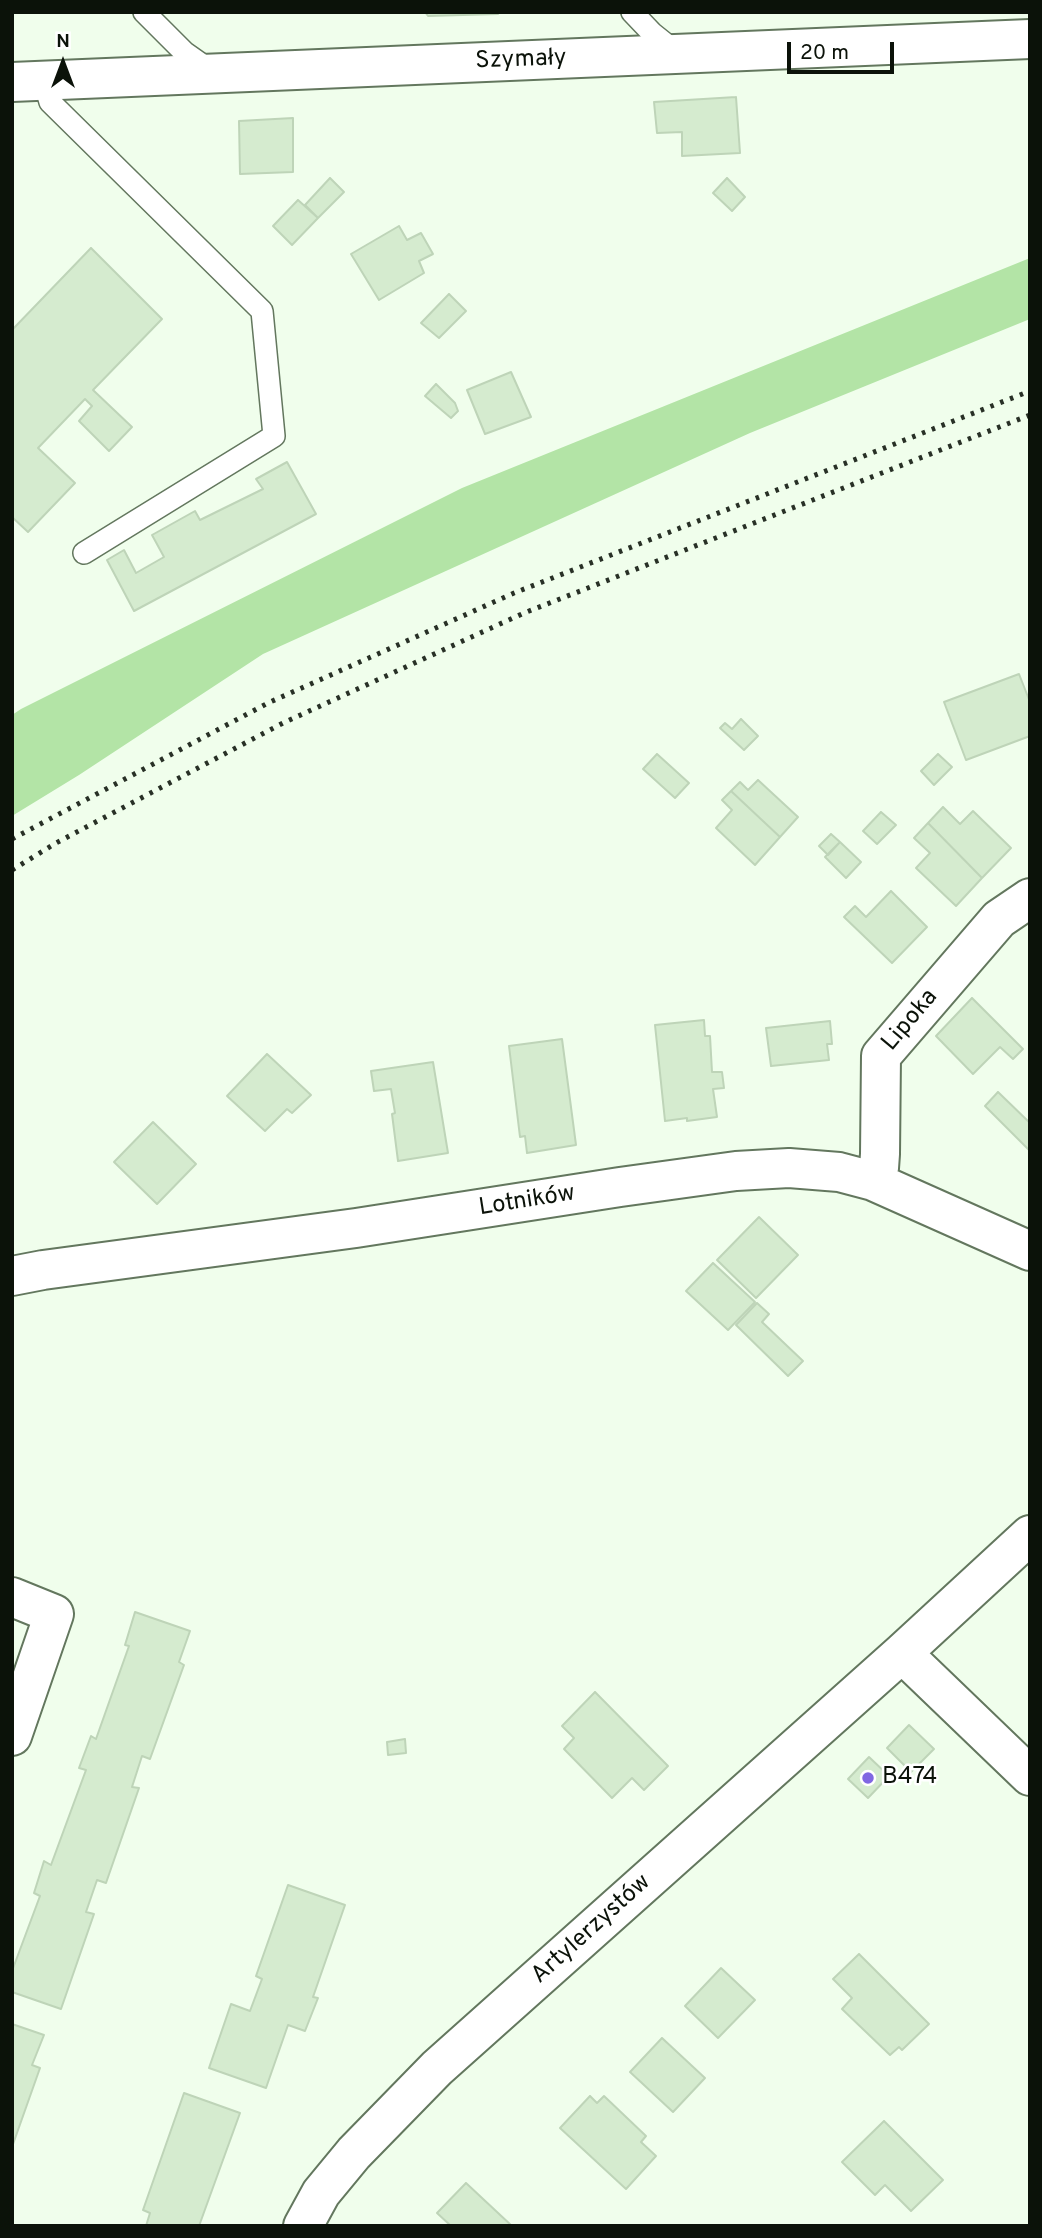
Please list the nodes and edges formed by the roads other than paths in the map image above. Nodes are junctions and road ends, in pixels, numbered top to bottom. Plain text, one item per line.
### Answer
1 (144, 12) edge
2 (632, 12) edge
3 (1030, 39) edge
4 (678, 54) junction
5 (215, 74) junction
6 (28, 82) edge
7 (84, 553) dead end
8 (1030, 898) edge
9 (873, 1181) junction
10 (1030, 1251) edge
11 (12, 1276) edge
12 (1030, 1535) edge
13 (12, 1597) edge
14 (902, 1653) junction
15 (12, 1736) edge
16 (1030, 1776) edge
17 (303, 2226) edge

1 - 5 lane
2 - 4 lane
3 - 4 street, Szymały
4 - 5 street, Szymały
5 - 6 street, Szymały
6 - 7 lane
8 - 9 street, Lipoka
9 - 10 street, Lotników
9 - 11 street, Lotników
12 - 14 street, Artylerzystów
13 - 15 street
14 - 16 street
14 - 17 street, Artylerzystów

